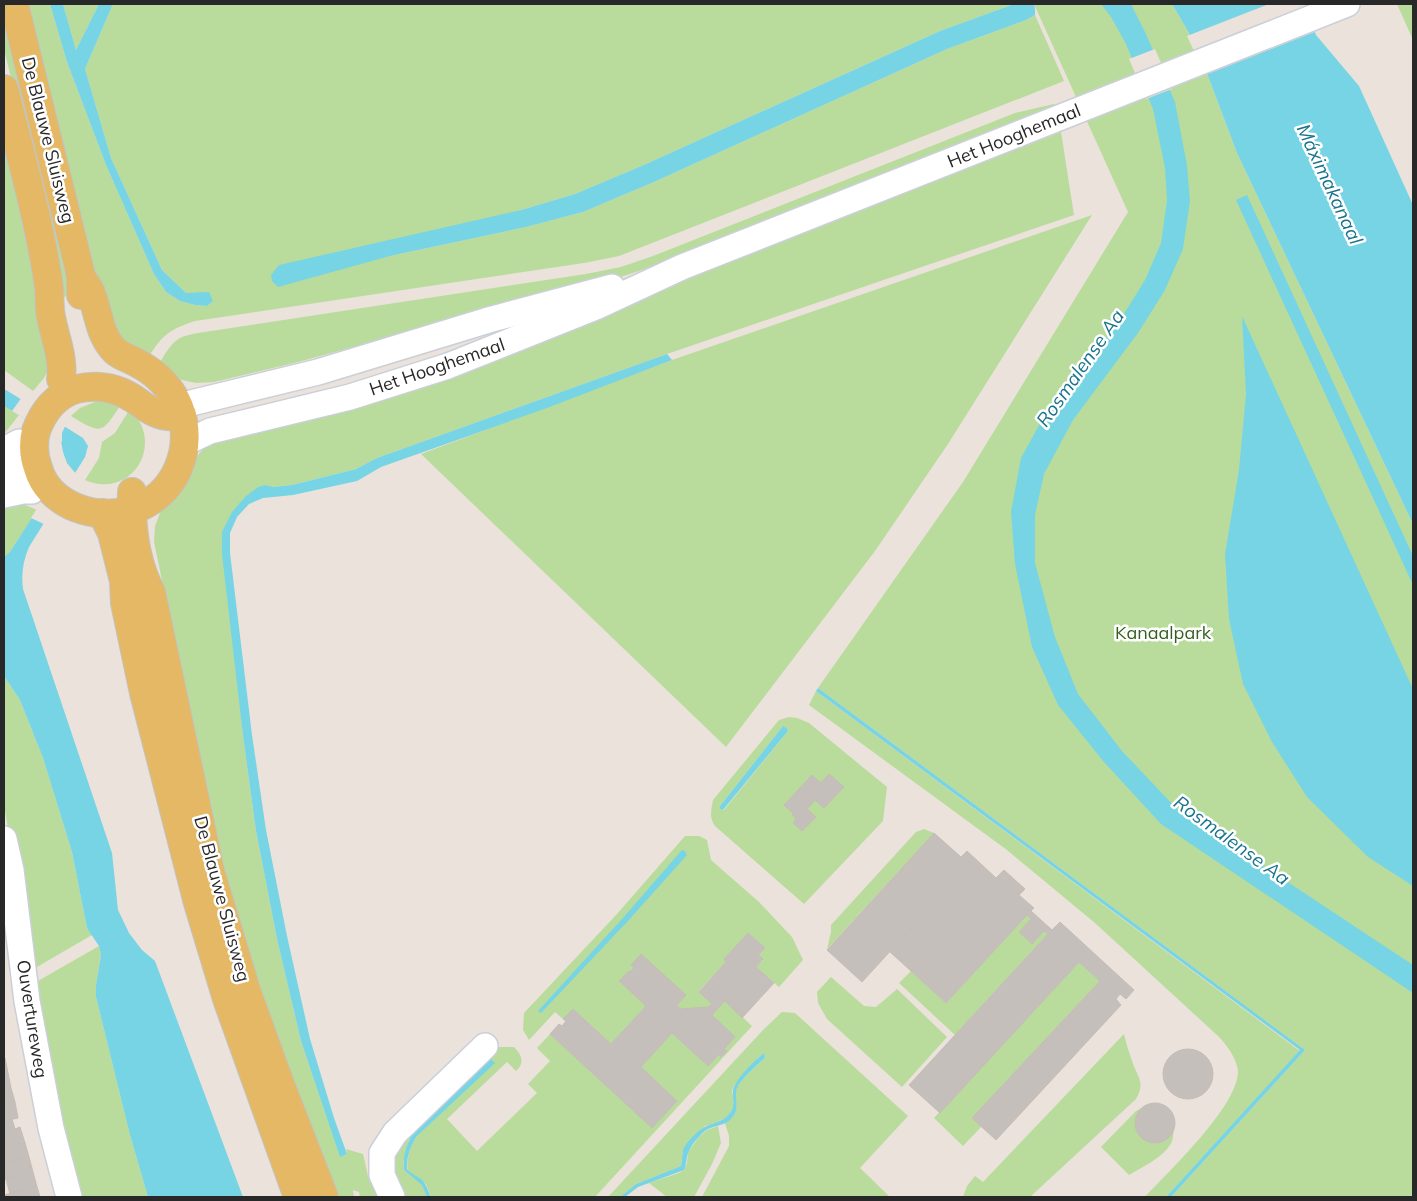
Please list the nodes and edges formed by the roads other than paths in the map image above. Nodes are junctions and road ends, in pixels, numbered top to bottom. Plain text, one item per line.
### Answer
1 (14, 4) edge
2 (1347, 4) edge
3 (4, 89) edge
4 (682, 267) junction
5 (117, 369) junction
6 (62, 387) junction
7 (164, 401) junction
8 (185, 443) junction
9 (29, 467) edge
10 (4, 495) edge
11 (136, 502) junction
12 (84, 513) junction
13 (4, 839) edge
14 (13, 969) edge
15 (485, 1046) dead end
16 (69, 1197) edge
17 (298, 1197) edge
18 (324, 1197) edge
19 (392, 1197) edge

1 - 5 main road, De Blauwe Sluisweg
2 - 4 street, Het Hooghemaal
3 - 6 main road, De Blauwe Sluisweg
4 - 7 street, Het Hooghemaal
4 - 8 street, Het Hooghemaal
5 - 6 main road
5 - 7 main road
6 - 9 main road
7 - 8 main road
7 - 11 main road
8 - 11 main road
9 - 10 street
9 - 12 main road
11 - 12 main road
11 - 18 main road, De Blauwe Sluisweg
12 - 17 main road, De Blauwe Sluisweg
13 - 14 street, Ouvertureweg
14 - 16 street, Ouvertureweg
15 - 19 street

